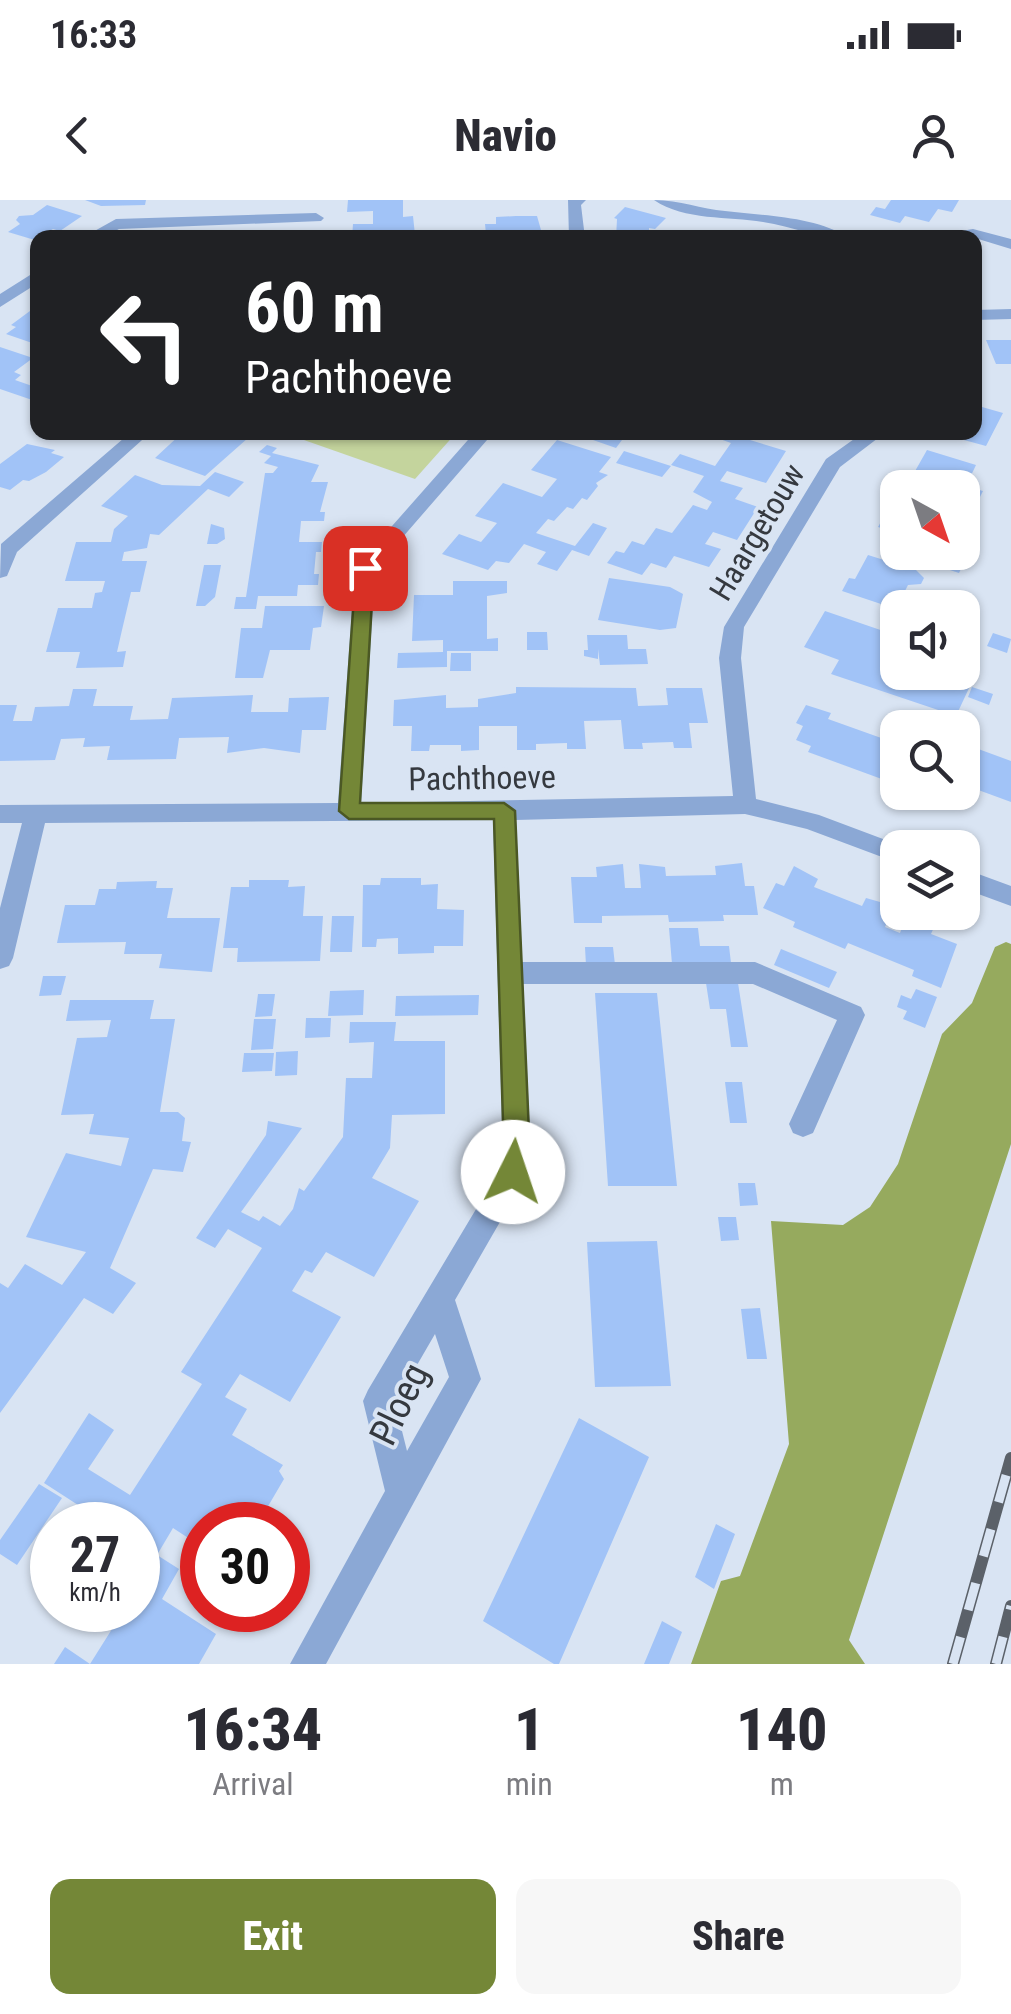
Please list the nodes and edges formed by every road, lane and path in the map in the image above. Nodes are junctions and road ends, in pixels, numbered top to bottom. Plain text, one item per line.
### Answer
1 (319, 200) edge
2 (578, 200) edge
3 (662, 200) edge
4 (316, 218) junction
5 (104, 230) edge
6 (315, 230) edge
7 (576, 230) edge
8 (812, 230) edge
9 (982, 236) edge
10 (1011, 244) edge
11 (30, 280) edge
12 (0, 302) edge
13 (1011, 314) edge
14 (982, 315) edge
15 (133, 440) edge
16 (478, 440) edge
17 (866, 440) edge
18 (0, 571) edge
19 (745, 805) junction
20 (349, 811) junction
21 (504, 811) junction
22 (36, 813) junction
23 (0, 814) edge
24 (880, 847) edge
25 (980, 885) edge
26 (1011, 896) edge
27 (0, 958) edge
28 (512, 973) junction
29 (803, 1124) dead end
30 (438, 1296) junction
31 (401, 1490) junction
32 (307, 1664) edge

1 - 4 street
2 - 7 street
3 - 8 street
4 - 5 street
4 - 6 street
9 - 10 street
11 - 12 street
13 - 14 street
15 - 18 street
16 - 20 street
17 - 19 street, Haargetouw
19 - 21 street, Pachthoeve
19 - 24 street, Pachthoeve
20 - 21 street, Pachthoeve
20 - 22 street, Pachthoeve
21 - 28 street, Ploeg
22 - 23 street, Pachthoeve
22 - 27 street
25 - 26 street
28 - 29 street
28 - 30 street, Ploeg
30 - 31 street, Ploeg
30 - 31 street, Ploeg
31 - 32 street, Ploeg

